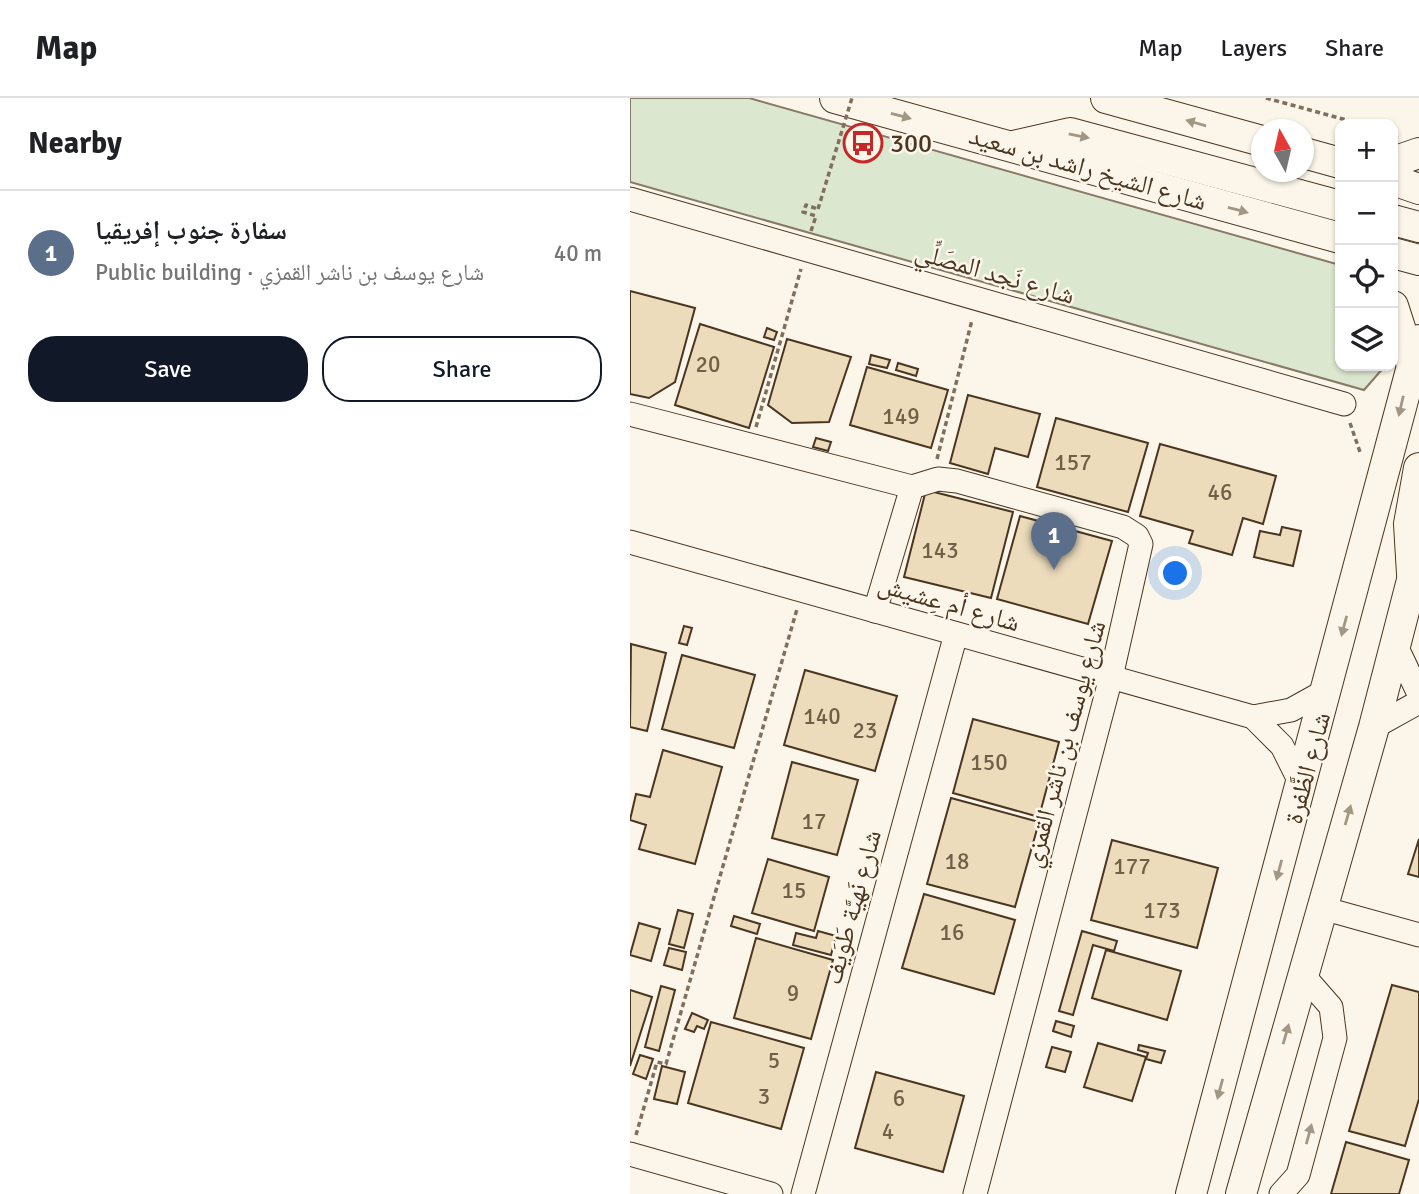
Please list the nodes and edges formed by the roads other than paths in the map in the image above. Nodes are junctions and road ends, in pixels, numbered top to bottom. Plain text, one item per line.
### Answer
1 (835, 98) edge
2 (1106, 98) edge
3 (1251, 138) edge
4 (1013, 146) junction
5 (1419, 153) edge
6 (1314, 156) edge
7 (1398, 160) edge
8 (1335, 162) edge
9 (1398, 182) edge
10 (1419, 189) edge
11 (630, 200) edge
12 (1335, 205) edge
13 (1398, 221) edge
14 (1419, 227) edge
15 (1335, 237) edge
16 (1398, 254) edge
17 (1419, 260) edge
18 (1394, 308) edge
19 (1415, 353) edge
20 (1344, 404) road end
21 (630, 414) edge
22 (1419, 468) edge
23 (918, 484) junction
24 (630, 542) edge
25 (1416, 566) edge
26 (875, 611) junction
27 (956, 634) junction
28 (1395, 644) junction
29 (1111, 677) junction
30 (1327, 690) junction
31 (1419, 694) edge
32 (1419, 702) edge
33 (1253, 717) junction
34 (1374, 727) junction
35 (1302, 786) junction
36 (1322, 908) junction
37 (1419, 935) edge
38 (1303, 975) junction
39 (630, 1154) edge
40 (727, 1188) edge
41 (771, 1194) edge
42 (803, 1194) edge
43 (975, 1194) edge
44 (1191, 1194) edge
45 (1241, 1194) edge
46 (1281, 1194) edge

1 -> 4 main road, شارع الشيخ راشد بن سعيد
3 -> 2 main road
4 -> 12 main road
4 -> 15 main road, شارع الشيخ راشد بن سعيد
5 - 7 main road
6 - 8 main road
9 - 10 main road
11 - 20 street, شارع نَجد المصَلِّي
13 - 14 main road
16 - 17 main road
18 - 19 main road
19 -> 30 main road, شارع الظَّفرة
21 - 23 street, شارع يوسف بن ناشر القمزي
22 - 25 main road, شارع الظَّفرة
23 - 26 street
23 - 29 street, شارع يوسف بن ناشر القمزي
24 - 26 street, شارع أم عِشيش
25 - 28 main road, شارع الظَّفرة
26 - 27 street, شارع أم عِشيش
27 - 29 street, شارع أم عِشيش
27 - 42 street, شارع نَهيَّة طَوَيف
28 - 31 street
28 - 34 main road, شارع الظَّفرة
29 - 33 street, شارع أم عِشيش
29 - 43 street, شارع يوسف بن ناشر القمزي
30 - 33 street, شارع أم عِشيش
30 - 35 main road, شارع الظَّفرة
32 - 34 street
33 - 35 street, شارع أم عِشيش
36 -> 34 main road, شارع الظَّفرة
35 -> 44 main road, شارع الظَّفرة
36 - 37 street
36 - 38 main road, شارع الظَّفرة
45 -> 38 main road, شارع الظَّفرة
46 -> 38 street
39 - 40 street
40 - 41 street

